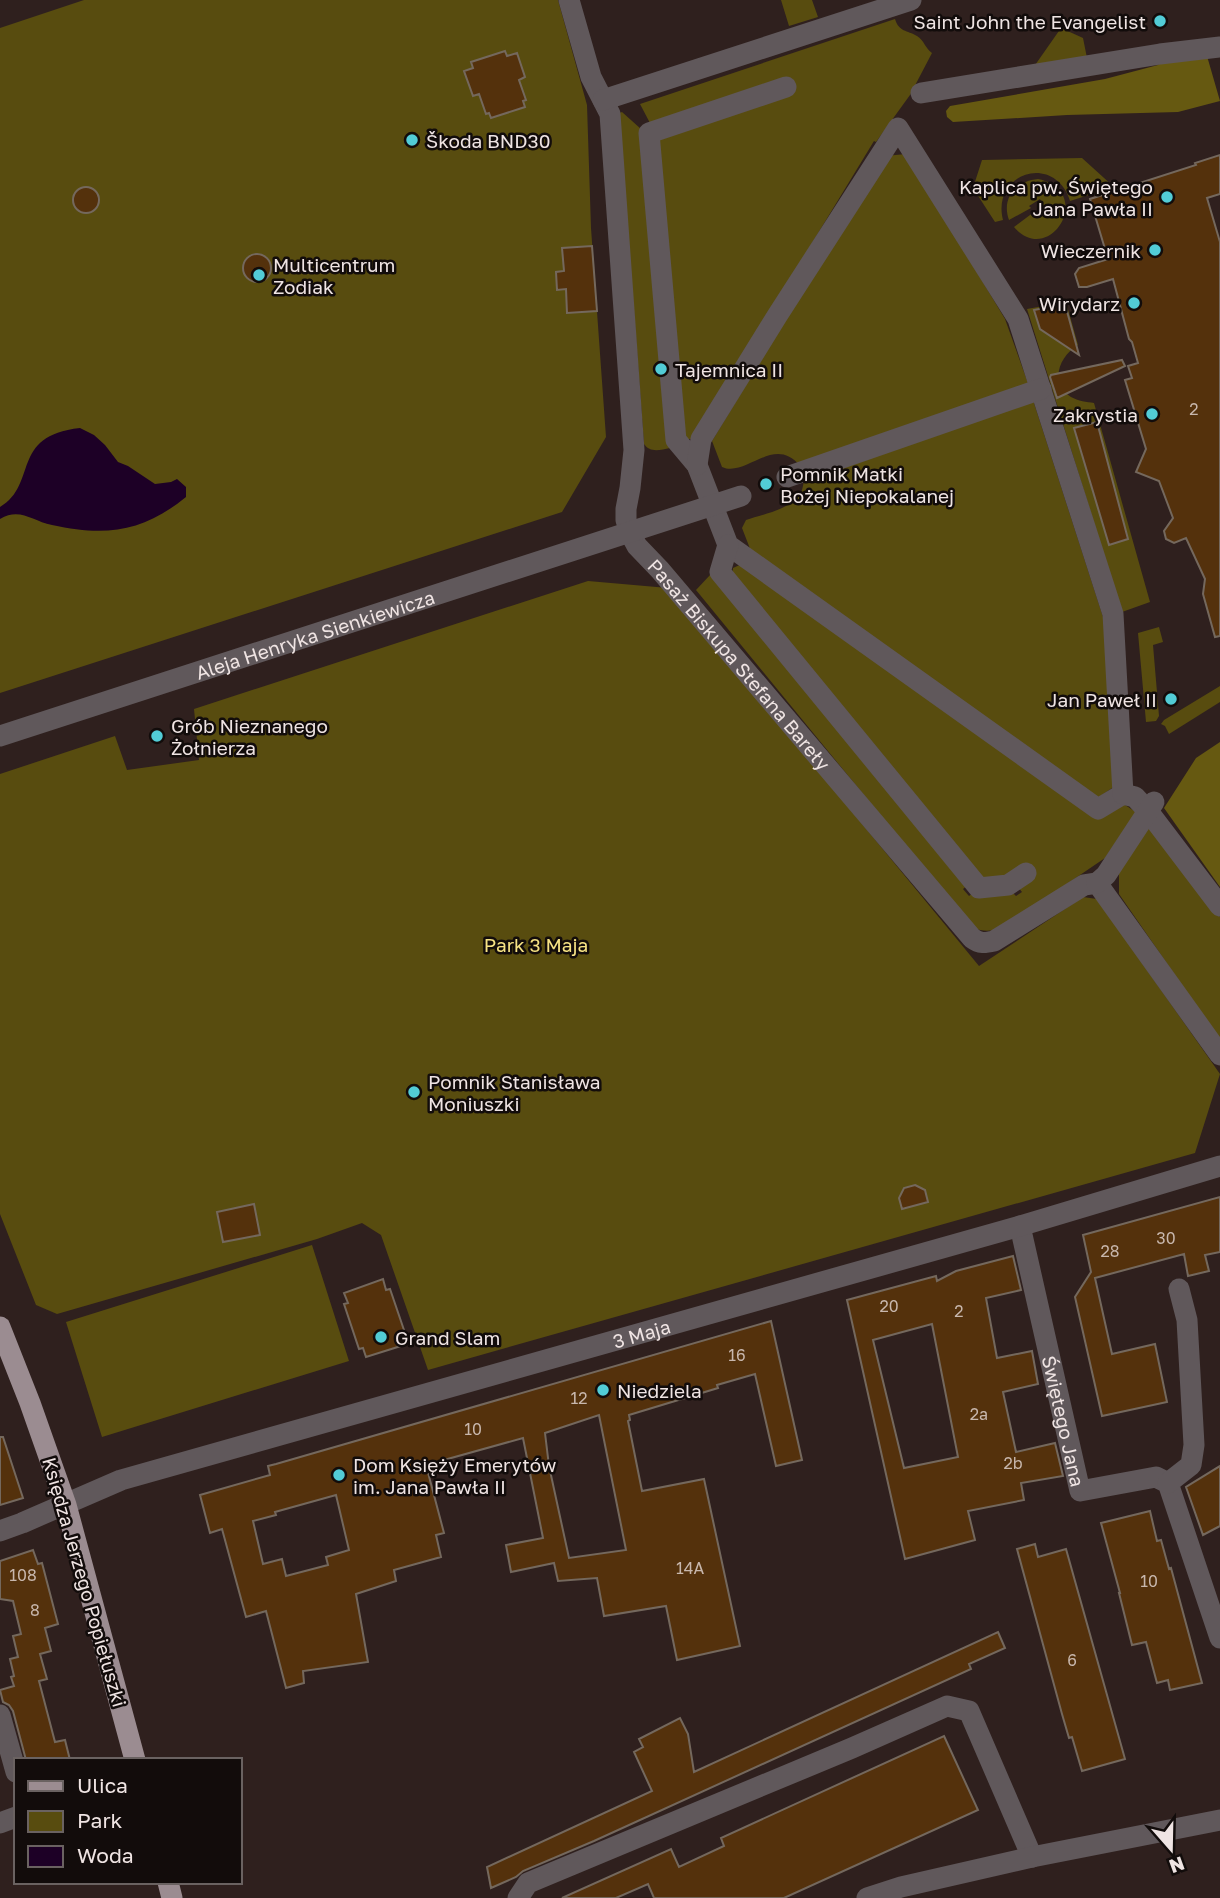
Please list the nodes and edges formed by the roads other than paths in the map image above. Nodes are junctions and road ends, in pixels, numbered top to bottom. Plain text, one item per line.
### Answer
1 (569, 0) edge
2 (911, 0) edge
3 (1220, 47) edge
4 (786, 87) dead end
5 (921, 93) dead end
6 (603, 100) junction
7 (1041, 389) junction
8 (697, 465) junction
9 (787, 477) dead end
10 (741, 496) dead end
11 (713, 506) junction
12 (630, 533) junction
13 (727, 545) junction
14 (0, 736) edge
15 (1123, 794) junction
16 (1151, 806) junction
17 (1026, 873) dead end
18 (1097, 883) junction
19 (1220, 906) edge
20 (1220, 1055) edge
21 (1220, 1166) edge
22 (1020, 1226) junction
23 (1179, 1289) dead end
24 (0, 1327) edge
25 (1168, 1483) junction
26 (66, 1505) junction
27 (0, 1531) edge
28 (1220, 1638) edge
29 (0, 1715) edge
30 (134, 1758) edge
31 (14, 1765) edge
32 (1220, 1820) edge
33 (1032, 1857) junction
34 (518, 1898) edge
35 (867, 1898) edge

1 - 6 street
2 - 6 street
3 - 5 street
4 - 8 street
6 - 12 street
7 - 8 street
7 - 9 street
7 - 15 street
8 - 11 street
10 - 11 street, Aleja Henryka Sienkiewicza
11 - 12 street, Aleja Henryka Sienkiewicza
11 - 13 street
12 - 14 street, Aleja Henryka Sienkiewicza
12 - 18 street, Pasaż Biskupa Stefana Bareły
13 - 15 street
13 - 17 street
15 - 16 street
16 - 18 street
16 - 19 street
18 - 20 street
21 - 22 street, 3 Maja
22 - 25 street, Świętego Jana
22 - 26 street, 3 Maja
23 - 25 street
24 - 26 main road, Księdza Jerzego Popiełuszki
25 - 28 street
26 - 27 street, 3 Maja
26 - 30 main road, Księdza Jerzego Popiełuszki
29 - 31 street
32 - 33 street
33 - 34 street
33 - 35 street

